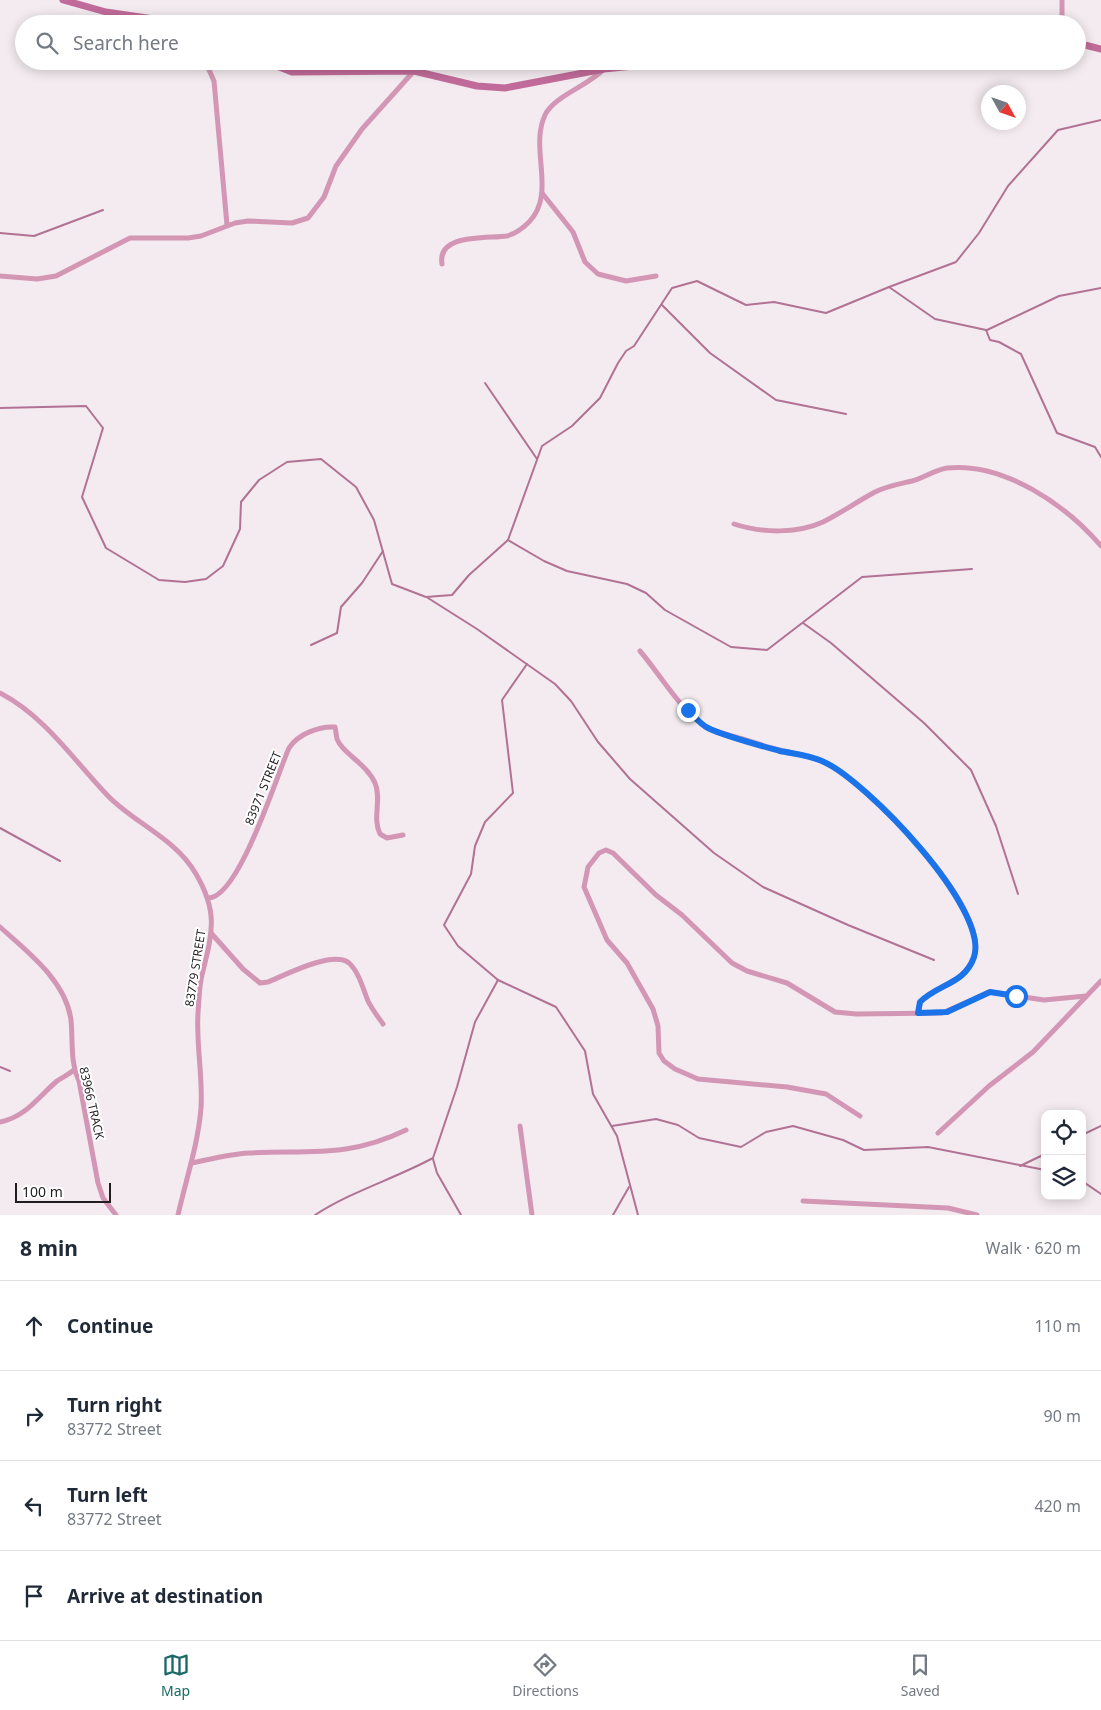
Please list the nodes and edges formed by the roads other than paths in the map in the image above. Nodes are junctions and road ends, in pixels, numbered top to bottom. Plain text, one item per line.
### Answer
1 (63, 0) edge
2 (1062, 0) edge
3 (131, 15) edge
4 (1062, 15) edge
5 (1086, 45) edge
6 (1101, 49) edge
7 (209, 70) edge
8 (288, 70) edge
9 (599, 70) edge
10 (603, 70) edge
11 (414, 71) junction
12 (542, 194) junction
13 (227, 225) junction
14 (442, 264) dead end
15 (0, 276) edge
16 (656, 276) dead end
17 (734, 524) dead end
18 (1101, 546) edge
19 (640, 650) dead end
20 (0, 693) edge
21 (403, 835) dead end
22 (208, 898) junction
23 (0, 927) edge
24 (211, 933) junction
25 (1101, 981) edge
26 (1086, 996) junction
27 (918, 1013) junction
28 (383, 1024) dead end
29 (74, 1070) junction
30 (860, 1116) dead end
31 (0, 1122) edge
32 (520, 1126) dead end
33 (406, 1130) dead end
34 (938, 1133) dead end
35 (192, 1163) junction
36 (803, 1201) dead end
37 (116, 1215) edge
38 (178, 1215) edge
39 (532, 1215) edge
40 (977, 1215) edge

1 - 3 street
2 - 4 street
5 - 6 street
7 - 13 street
8 - 11 street
9 - 11 street
10 - 12 street
11 - 13 street
12 - 14 street
12 - 16 street
13 - 15 street
17 - 18 street
19 - 27 street
20 - 22 street, 83779 STREET
21 - 22 street, 83971 STREET
22 - 24 street, 83779 STREET
23 - 29 street, 83966 TRACK
24 - 28 street
24 - 35 street, 83779 STREET
25 - 26 street
26 - 27 street
26 - 34 street
27 - 30 street
29 - 31 street
29 - 37 street, 83966 TRACK
32 - 39 street
33 - 35 street
35 - 38 street, 83779 STREET
36 - 40 street

